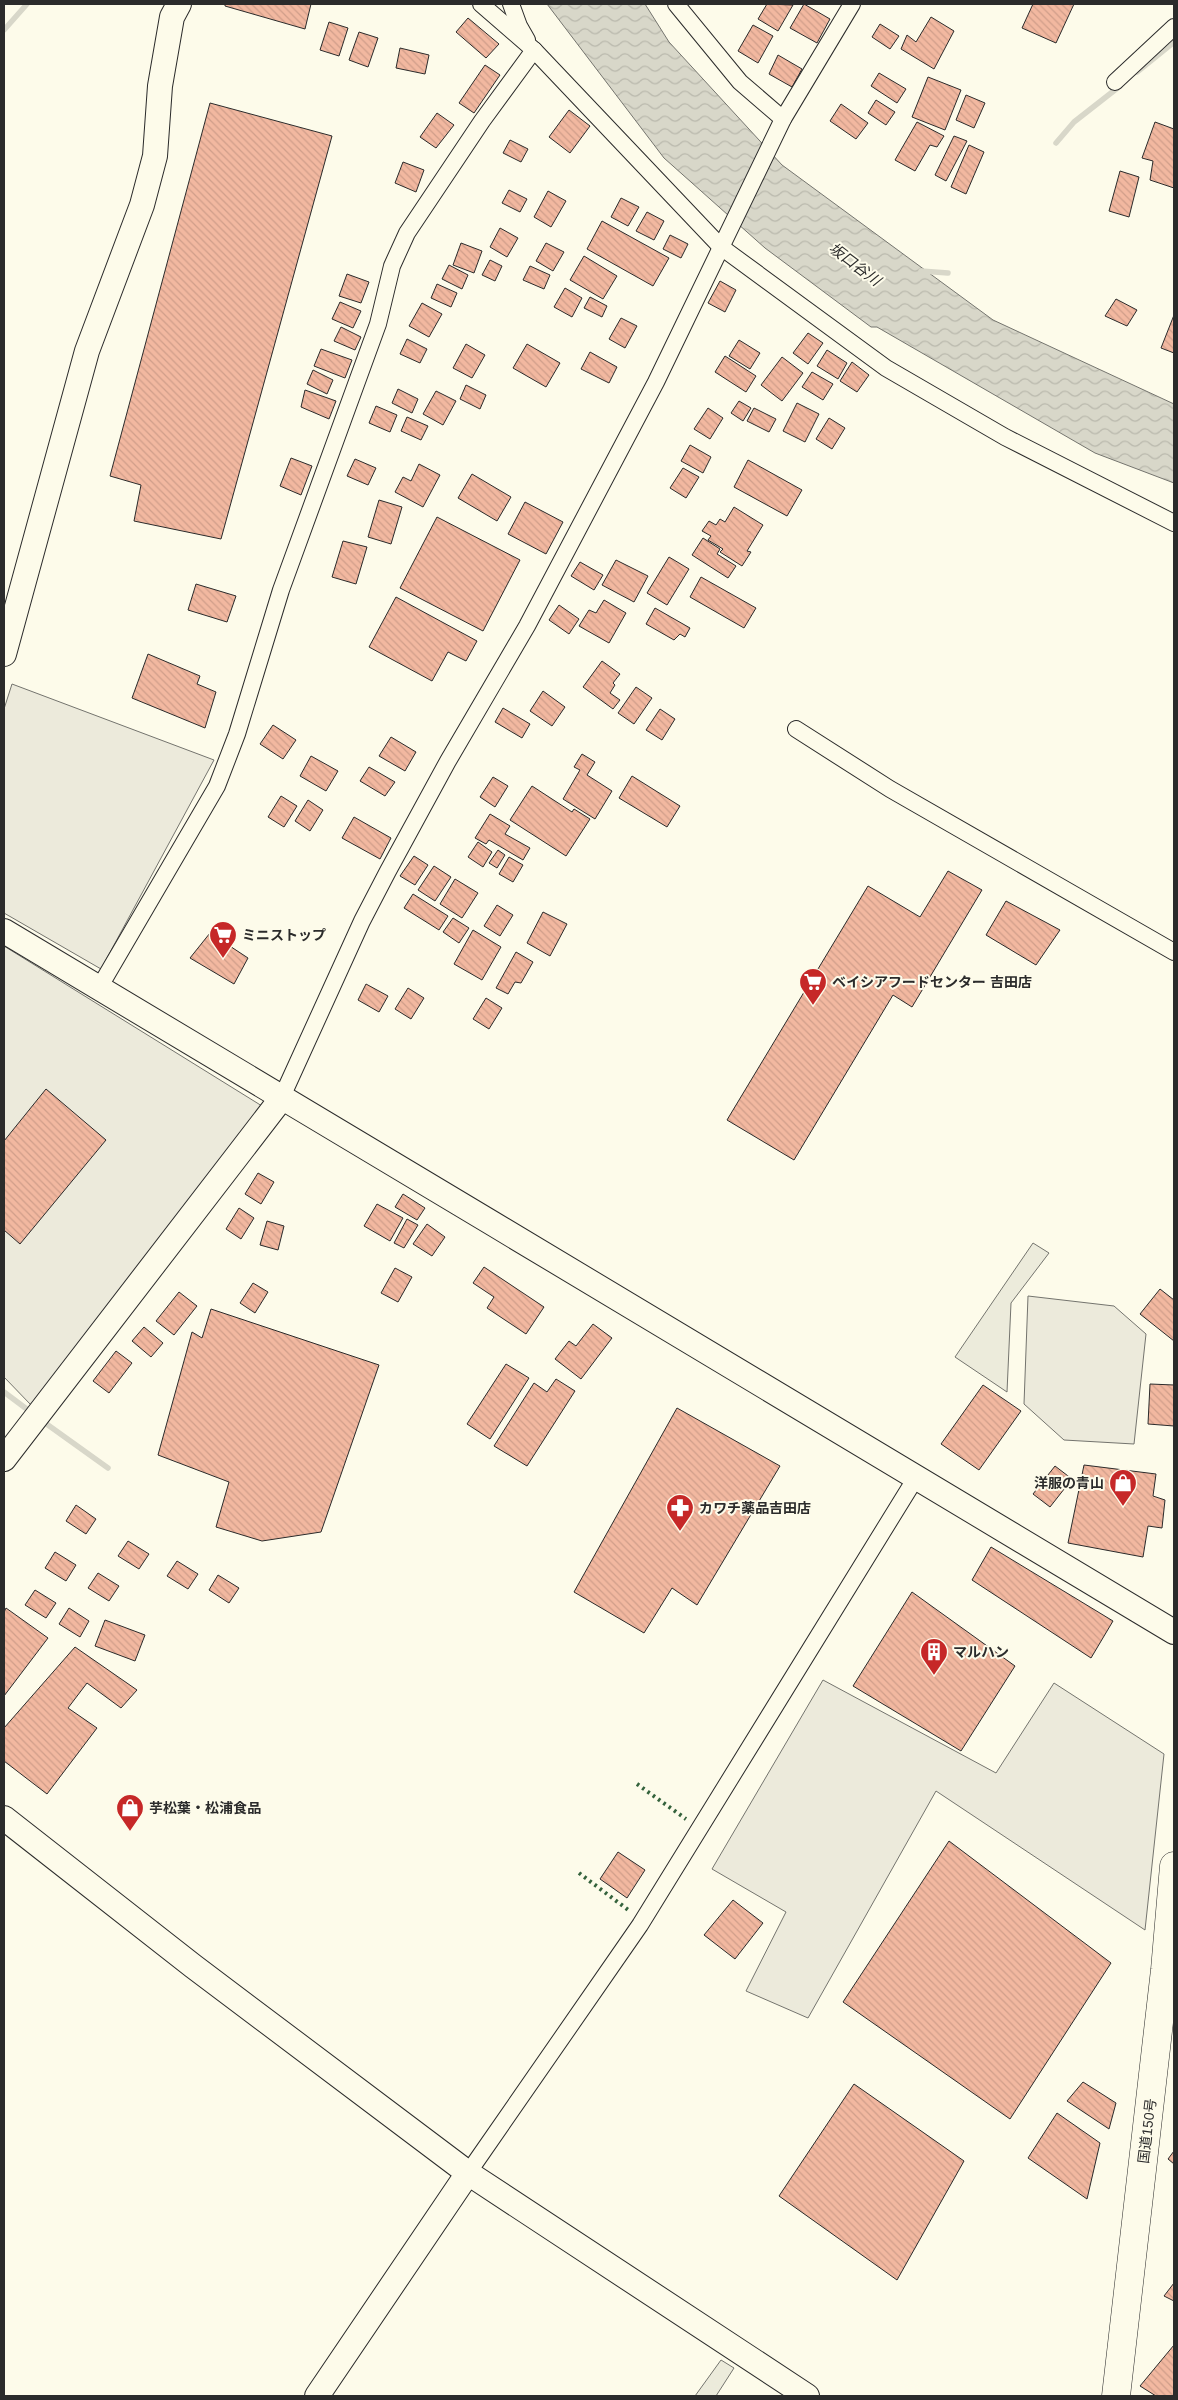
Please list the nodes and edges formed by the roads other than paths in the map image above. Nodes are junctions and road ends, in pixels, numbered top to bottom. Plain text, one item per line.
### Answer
1 (178, 4) edge
2 (481, 4) edge
3 (511, 4) edge
4 (676, 4) edge
5 (852, 4) edge
6 (1174, 27) edge
7 (534, 50) junction
8 (1115, 82) dead end
9 (783, 119) junction
10 (723, 242) junction
11 (1174, 524) edge
12 (4, 654) edge
13 (796, 729) dead end
14 (4, 931) edge
15 (1174, 952) edge
16 (99, 988) junction
17 (282, 1099) junction
18 (4, 1459) edge
19 (918, 1476) junction
20 (1174, 1632) edge
21 (4, 1818) edge
22 (1174, 1866) edge
23 (1170, 1973) edge
24 (468, 2173) junction
25 (317, 2396) edge
26 (807, 2396) edge
27 (1116, 2396) edge

1 - 12 street
2 - 7 street
3 - 7 street
4 - 9 street
5 - 9 street
6 - 8 street
7 - 10 street
7 - 16 street
9 - 10 street
10 - 11 street
10 - 17 street
13 - 15 street
14 - 16 street
16 - 17 street
17 - 18 street
17 - 19 street
19 - 20 street
19 - 24 street
21 - 24 street
22 - 23 highway, 国道150号
23 - 27 highway, 国道150号
24 - 25 street
24 - 26 street

